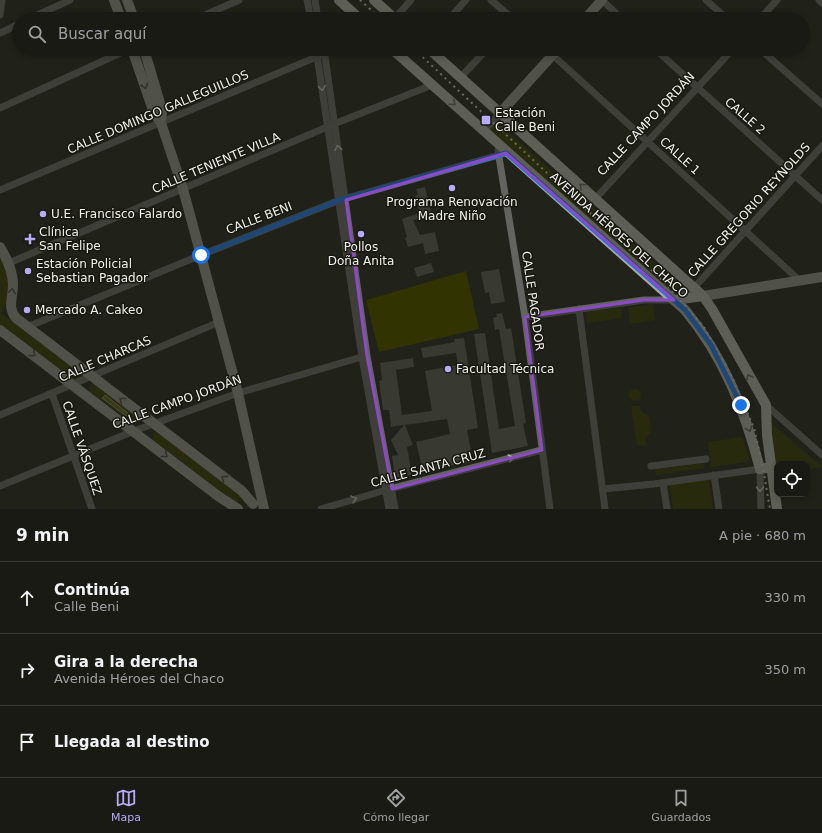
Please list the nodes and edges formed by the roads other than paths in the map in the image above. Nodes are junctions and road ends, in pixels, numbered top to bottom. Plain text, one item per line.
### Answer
1 (2, 0) edge
2 (70, 0) edge
3 (114, 0) edge
4 (127, 0) edge
5 (239, 0) edge
6 (308, 0) edge
7 (315, 0) edge
8 (339, 0) edge
9 (374, 0) edge
10 (411, 0) edge
11 (466, 0) edge
12 (491, 0) edge
13 (602, 0) edge
14 (706, 0) edge
15 (777, 0) edge
16 (819, 0) edge
17 (822, 3) edge
18 (44, 12) edge
19 (118, 12) edge
20 (131, 12) edge
21 (212, 12) edge
22 (310, 12) edge
23 (317, 12) edge
24 (352, 12) edge
25 (387, 12) edge
26 (401, 12) edge
27 (455, 12) edge
28 (505, 12) edge
29 (591, 12) edge
30 (615, 12) edge
31 (719, 12) edge
32 (766, 12) edge
33 (0, 15) edge
34 (12, 27) edge
35 (0, 33) edge
36 (114, 56) edge
37 (134, 56) edge
38 (146, 56) edge
39 (324, 56) edge
40 (400, 56) edge
41 (437, 56) edge
42 (480, 56) edge
43 (548, 56) edge
44 (557, 56) edge
45 (662, 56) edge
46 (726, 56) edge
47 (768, 56) edge
48 (317, 57) joint
49 (461, 77) junction
50 (432, 85) junction
51 (696, 88) junction
52 (822, 104) edge
53 (0, 108) edge
54 (501, 112) junction
55 (161, 122) junction
56 (331, 126) junction
57 (484, 131) junction
58 (648, 142) junction
59 (822, 146) edge
60 (503, 154) junction
61 (796, 175) junction
62 (0, 190) edge
63 (183, 190) junction
64 (595, 199) junction
65 (343, 200) junction
66 (822, 200) edge
67 (746, 231) junction
68 (0, 247) edge
69 (201, 255) junction
70 (10, 263) junction
71 (822, 277) edge
72 (799, 280) junction
73 (693, 289) junction
74 (703, 296) junction
75 (674, 300) junction
76 (579, 310) junction
77 (524, 317) junction
78 (219, 322) junction
79 (27, 327) junction
80 (1, 330) edge
81 (365, 357) junction
82 (91, 376) junction
83 (74, 385) junction
84 (238, 393) junction
85 (52, 394) junction
86 (766, 405) junction
87 (0, 415) edge
88 (153, 424) junction
89 (134, 431) junction
90 (542, 450) junction
91 (822, 455) edge
92 (73, 456) junction
93 (706, 459) dead end
94 (651, 466) dead end
95 (772, 467) junction
96 (760, 469) junction
97 (714, 476) junction
98 (663, 483) junction
99 (0, 486) edge
100 (389, 489) junction
101 (603, 489) junction
102 (256, 507) edge
103 (92, 509) edge
104 (238, 509) edge
105 (321, 509) edge
106 (389, 509) edge
107 (395, 509) edge
108 (550, 509) edge
109 (605, 509) edge
110 (667, 509) edge
111 (719, 509) edge
112 (761, 509) edge
113 (777, 509) edge

1 - 33 street
2 - 18 street
3 - 19 main road
4 - 20 main road
5 - 21 street
6 - 22 street
7 - 23 street
8 - 24 main road
9 - 25 main road
10 - 26 street
11 - 27 street
12 - 28 street
13 - 29 main road
13 - 30 street
14 - 31 street
15 - 32 street
16 - 17 street
34 - 35 street
36 - 53 street
37 -> 55 main road
38 - 55 main road
39 - 56 street
40 - 50 main road, AVENIDA HÉROES DEL CHACO
41 - 49 main road, AVENIDA HÉROES DEL CHACO
42 - 49 street
43 - 54 main road
44 - 58 street, CALLE 1
45 - 51 street, CALLE 2
46 - 51 street, CALLE CAMPO JORDÁN
47 - 52 street
48 - 55 street, CALLE DOMINGO GALLEGUILLOS
48 -> 56 street
49 - 54 main road, AVENIDA HÉROES DEL CHACO
50 - 56 street, CALLE TENIENTE VILLA
50 -> 57 main road, AVENIDA HÉROES DEL CHACO
51 - 58 street, CALLE CAMPO JORDÁN
51 - 61 street, CALLE 2
54 - 57 street
64 -> 54 main road, AVENIDA HÉROES DEL CHACO
55 - 62 street, CALLE DOMINGO GALLEGUILLOS
55 - 63 main road
56 - 63 street, CALLE TENIENTE VILLA
56 - 65 street
57 - 60 main road, AVENIDA HÉROES DEL CHACO
58 - 64 street, CALLE CAMPO JORDÁN
58 - 67 street, CALLE 1
59 - 61 street, CALLE GREGORIO REYNOLDS
60 - 65 street, CALLE BENI
60 - 75 main road, AVENIDA HÉROES DEL CHACO
60 - 77 street, CALLE PAGADOR
61 - 66 street, CALLE 2
61 - 67 street, CALLE GREGORIO REYNOLDS
63 - 69 main road
63 - 70 street, CALLE TENIENTE VILLA
64 - 73 main road, AVENIDA HÉROES DEL CHACO
65 - 69 street, CALLE BENI
65 - 81 street
67 - 72 street, CALLE 1
67 - 73 street, CALLE GREGORIO REYNOLDS
68 - 70 main road
69 - 78 main road
69 - 79 street, CALLE BENI
79 -> 70 main road
71 - 72 main road
72 - 74 main road
73 - 74 main road, AVENIDA HÉROES DEL CHACO
73 - 75 street, CALLE GREGORIO REYNOLDS
74 - 75 main road
86 -> 74 main road, AVENIDA HÉROES DEL CHACO
75 - 76 street
75 -> 96 main road, AVENIDA HÉROES DEL CHACO
76 - 77 street
76 - 101 street
77 - 90 street, CALLE PAGADOR
78 - 82 street, CALLE CHARCAS
78 - 84 main road
79 - 82 main road
80 -> 83 main road
81 - 84 street, CALLE CAMPO JORDÁN
81 - 100 street
82 - 83 street, CALLE CHARCAS
88 -> 82 main road
83 - 85 street, CALLE CHARCAS
83 - 89 main road
84 - 88 street, CALLE CAMPO JORDÁN
84 - 102 main road
85 - 87 street, CALLE CHARCAS
85 - 92 street, CALLE VÁSQUEZ
86 - 91 street
86 - 95 main road, AVENIDA HÉROES DEL CHACO
88 - 89 street, CALLE CAMPO JORDÁN
102 -> 88 main road
89 - 92 street, CALLE CAMPO JORDÁN
89 -> 104 main road
100 -> 90 street, CALLE SANTA CRUZ
90 - 108 street, CALLE PAGADOR
92 - 99 street, CALLE CAMPO JORDÁN
92 - 103 street, CALLE VÁSQUEZ
93 - 94 street
95 - 96 main road
95 - 113 main road, AVENIDA HÉROES DEL CHACO
96 - 97 street
96 -> 112 street, AVENIDA HÉROES DEL CHACO
97 - 98 street
97 - 111 street
98 - 101 street
98 - 110 street
105 -> 100 street, CALLE SANTA CRUZ
100 - 106 street
100 - 107 street
101 - 109 street

